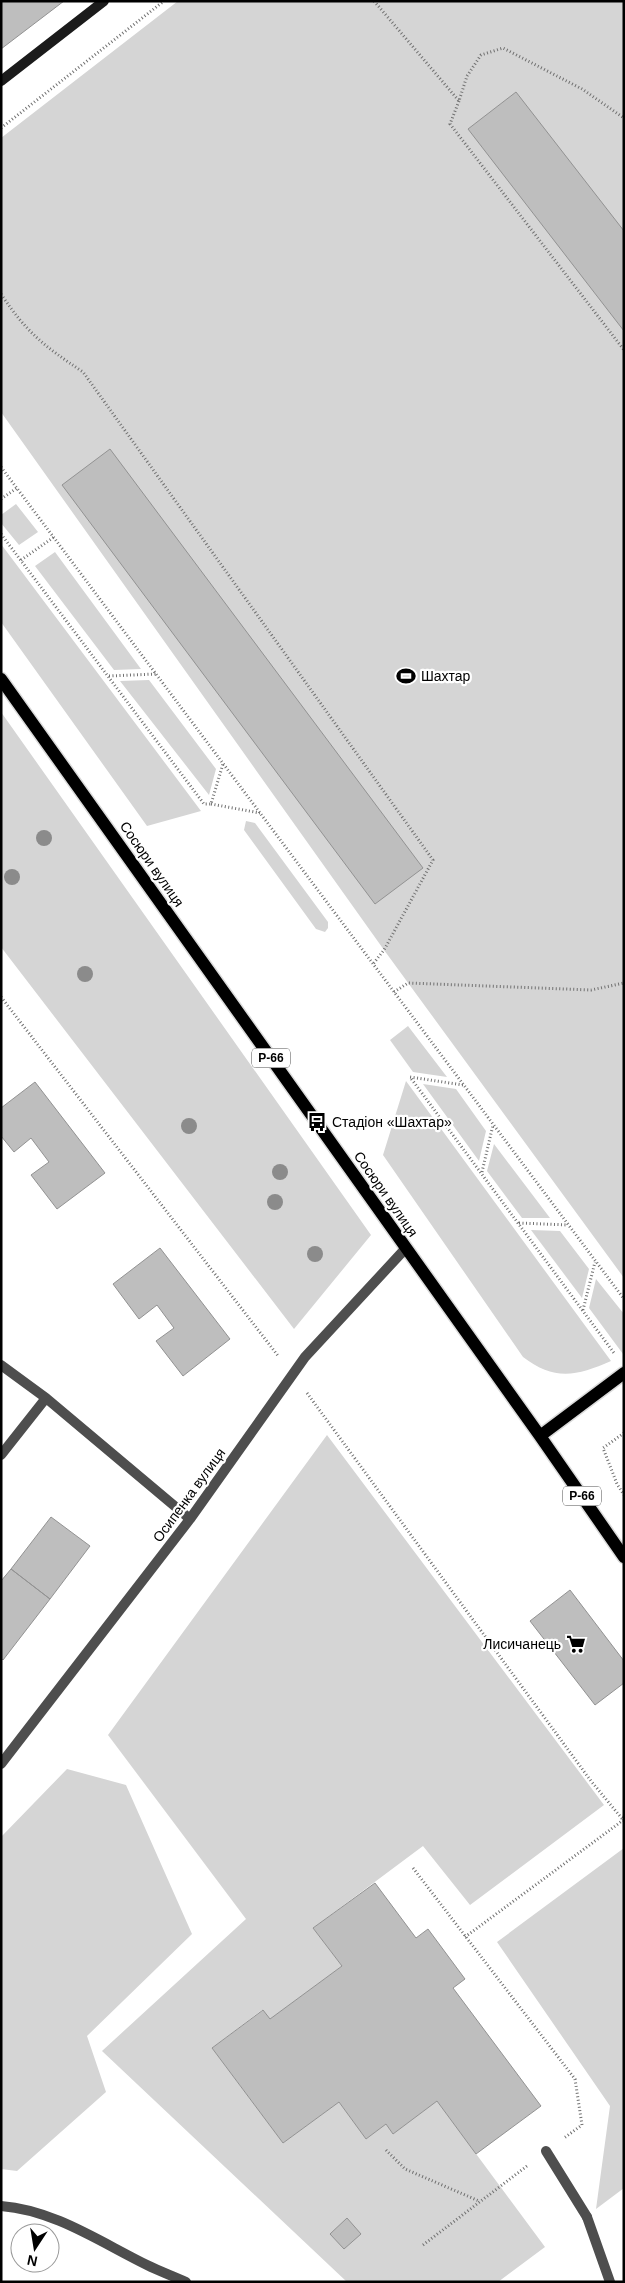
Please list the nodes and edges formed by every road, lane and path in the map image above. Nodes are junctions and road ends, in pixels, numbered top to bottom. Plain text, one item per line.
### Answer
1 (104, 1) edge
2 (164, 1) edge
3 (374, 1) edge
4 (1, 81) edge
5 (459, 100) junction
6 (624, 118) edge
7 (1, 128) edge
8 (1, 294) edge
9 (624, 350) edge
10 (1, 467) edge
11 (16, 488) junction
12 (1, 499) edge
13 (1, 534) edge
14 (54, 537) junction
15 (21, 560) junction
16 (156, 674) junction
17 (108, 676) junction
18 (1, 679) edge
19 (223, 763) junction
20 (211, 804) junction
21 (260, 813) junction
22 (373, 964) junction
23 (624, 983) edge
24 (394, 992) junction
25 (1, 997) edge
26 (464, 1085) junction
27 (493, 1124) junction
28 (482, 1173) junction
29 (519, 1223) junction
30 (569, 1225) junction
31 (406, 1248) junction
32 (595, 1261) junction
33 (624, 1299) edge
34 (583, 1310) junction
35 (618, 1357) dead end
36 (1, 1366) edge
37 (624, 1374) edge
38 (293, 1375) junction
39 (46, 1398) junction
40 (624, 1433) edge
41 (540, 1436) junction
42 (1, 1455) edge
43 (624, 1494) edge
44 (190, 1519) junction
45 (624, 1557) edge
46 (1, 1764) edge
47 (623, 1819) edge
48 (413, 1868) dead end
49 (465, 1938) junction
50 (386, 2150) dead end
51 (546, 2151) junction
52 (480, 2202) junction
53 (1, 2206) edge
54 (423, 2245) dead end
55 (186, 2282) edge
56 (610, 2282) edge

1 - 4 main road
2 - 7 path
3 - 5 path
5 - 6 path
5 - 9 path
8 - 22 path
10 - 11 path
11 - 12 path
11 - 14 path
13 - 15 path
14 - 15 path
14 - 16 path
15 - 17 path
16 - 17 path
16 - 19 path
17 - 20 path
18 - 31 main road, Сосюри вулиця / Р-66
19 - 20 path
19 - 21 path
20 - 21 path
21 - 22 path
22 - 24 path
23 - 24 path
24 - 26 path
25 - 38 path
26 - 27 path
26 - 28 path
27 - 28 path
27 - 30 path
28 - 29 path
29 - 30 path
29 - 34 path
30 - 32 path
31 - 38 street, Осипенка вулиця
31 - 41 main road, Сосюри вулиця / Р-66
32 - 33 path
32 - 34 path
34 - 35 path
36 - 39 street
37 - 41 main road
38 - 44 street, Осипенка вулиця
38 - 47 path
39 - 42 street
39 - 44 street
40 - 43 path
41 - 45 main road, Сосюри вулиця / Р-66
44 - 46 street, Осипенка вулиця
47 - 49 path
48 - 49 path
49 - 51 path
50 - 52 path
51 - 52 path
51 - 56 street
52 - 54 path
53 - 55 street

